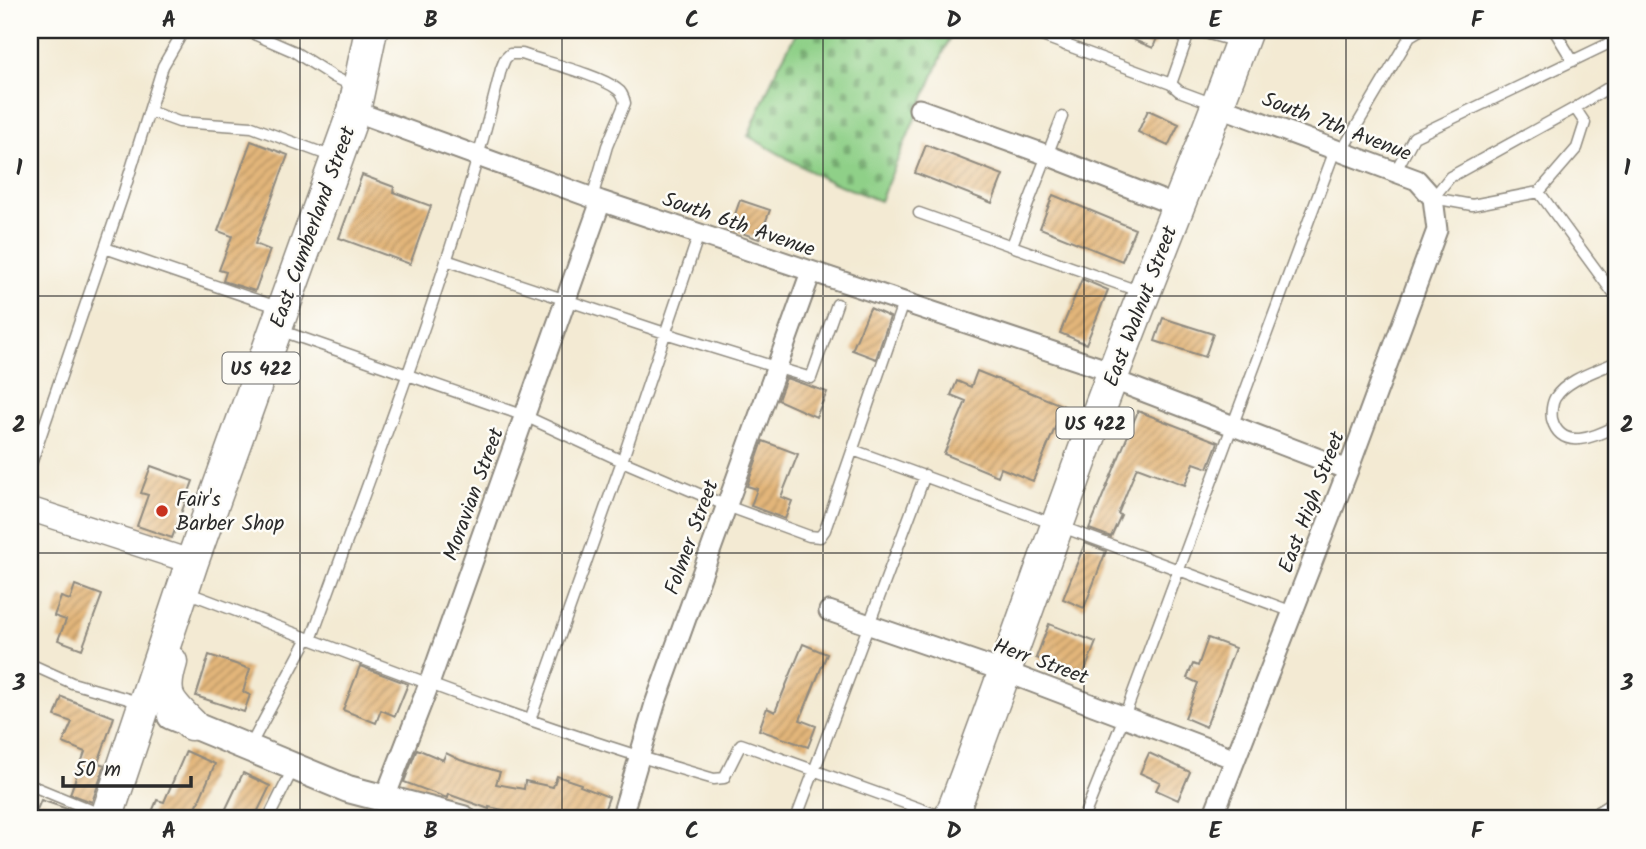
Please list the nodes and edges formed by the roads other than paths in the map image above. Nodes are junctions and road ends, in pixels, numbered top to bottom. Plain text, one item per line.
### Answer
1 (184, 30) edge
2 (245, 30) edge
3 (371, 30) edge
4 (1026, 30) edge
5 (1070, 30) edge
6 (1192, 30) edge
7 (1420, 30) edge
8 (1554, 30) edge
9 (1410, 33) edge
10 (1243, 36) edge
11 (1616, 40) edge
12 (1065, 45) junction
13 (1573, 61) junction
14 (1171, 83) junction
15 (1616, 83) edge
16 (356, 100) junction
17 (1218, 106) junction
18 (1575, 108) junction
19 (919, 109) dead end
20 (149, 111) junction
21 (1062, 117) dead end
22 (1338, 151) junction
23 (1047, 155) junction
24 (480, 156) junction
25 (337, 158) junction
26 (1395, 172) junction
27 (1539, 191) junction
28 (1433, 198) junction
29 (597, 199) junction
30 (1179, 207) junction
31 (919, 213) dead end
32 (699, 234) junction
33 (1012, 246) junction
34 (105, 248) junction
35 (446, 260) junction
36 (811, 272) junction
37 (1144, 293) junction
38 (1616, 297) edge
39 (566, 299) junction
40 (903, 303) junction
41 (837, 304) dead end
42 (279, 318) junction
43 (665, 333) junction
44 (1616, 362) edge
45 (777, 366) junction
46 (407, 374) junction
47 (1112, 376) junction
48 (525, 416) junction
49 (1233, 426) junction
50 (1616, 426) edge
51 (853, 450) junction
52 (622, 461) junction
53 (30, 467) edge
54 (1348, 470) junction
55 (925, 475) junction
56 (727, 506) junction
57 (30, 509) edge
58 (1058, 526) junction
59 (192, 562) junction
60 (1179, 570) junction
61 (194, 595) junction
62 (829, 611) dead end
63 (1293, 612) junction
64 (867, 624) junction
65 (309, 639) junction
66 (30, 664) edge
67 (1006, 671) junction
68 (429, 684) junction
69 (146, 704) junction
70 (1124, 717) junction
71 (530, 720) junction
72 (191, 724) junction
73 (248, 748) junction
74 (639, 757) junction
75 (1235, 759) junction
76 (294, 767) junction
77 (814, 769) junction
78 (30, 785) edge
79 (384, 800) junction
80 (1616, 810) edge
81 (107, 818) edge
82 (268, 819) edge
83 (463, 819) edge
84 (621, 819) edge
85 (796, 819) edge
86 (950, 819) edge
87 (1083, 819) edge
88 (1212, 819) edge
89 (1602, 819) edge

1 - 20 lane
2 - 16 lane
3 - 16 highway, East Cumberland Street / US 422
4 - 12 lane
5 - 12 lane
6 - 10 lane
6 - 14 lane
7 - 9 lane
8 - 13 lane
9 - 22 lane
10 - 17 highway, East Walnut Street / US 422
11 - 13 lane
12 - 14 lane
13 - 26 lane
14 - 17 lane
15 - 18 lane
16 - 24 street, South 6th Avenue
16 - 25 highway, East Cumberland Street / US 422
17 - 22 street, South 7th Avenue
17 - 30 highway, East Walnut Street / US 422
18 - 27 lane
18 - 28 lane
19 - 23 street
20 - 25 lane
20 - 34 lane
21 - 23 lane
22 - 26 street, South 7th Avenue
22 - 49 lane
23 - 30 street
23 - 33 lane
24 - 29 street, South 6th Avenue
24 - 29 lane
24 - 35 lane
25 - 42 highway, East Cumberland Street / US 422
26 - 28 street, South 7th Avenue
27 - 28 lane
27 - 38 lane
28 - 54 street, East High Street
29 - 32 street, South 6th Avenue
29 - 39 street, Moravian Street
30 - 37 highway, East Walnut Street / US 422
31 - 33 lane
32 - 36 street, South 6th Avenue
32 - 43 lane
33 - 37 lane
34 - 42 lane
34 - 53 lane
35 - 39 lane
35 - 46 lane
36 - 40 street, South 6th Avenue
36 - 45 street, Folmer Street
37 - 47 highway, East Walnut Street / US 422
39 - 43 lane
39 - 48 street, Moravian Street
40 - 47 street, South 6th Avenue
40 - 51 lane
41 - 45 lane
42 - 46 lane
42 - 59 highway, East Cumberland Street / US 422
43 - 45 lane
43 - 52 lane
44 - 50 lane
45 - 56 street, Folmer Street
46 - 48 lane
46 - 65 lane
47 - 49 street, South 6th Avenue
47 - 58 highway, East Walnut Street / US 422
48 - 52 lane
48 - 68 street, Moravian Street
49 - 54 street, South 6th Avenue
49 - 60 lane
51 - 55 lane
51 - 56 lane
52 - 56 lane
52 - 71 lane
54 - 63 street, East High Street
55 - 58 lane
55 - 64 lane
56 - 74 street, Folmer Street
57 - 59 street
58 - 60 lane
58 - 67 highway, East Walnut Street / US 422
59 - 61 highway
59 - 69 highway, East Cumberland Street / US 422
60 - 63 lane
60 - 70 lane
61 - 65 lane
61 - 72 highway
62 - 64 street, Herr Street
63 - 75 street, East High Street
64 - 67 street, Herr Street
64 - 77 lane
65 - 68 lane
65 - 73 lane
66 - 69 lane
67 - 70 street, Herr Street
67 - 86 highway, East Walnut Street / US 422
68 - 71 lane
68 - 79 street, Moravian Street
69 - 72 main road
69 - 81 highway, East Cumberland Street / US 422
70 - 75 street, Herr Street
70 - 87 lane
71 - 74 lane
72 - 73 main road
73 - 76 main road
74 - 77 lane
74 - 84 street, Folmer Street
75 - 88 street, East High Street
76 - 79 main road
76 - 82 lane
77 - 85 lane
77 - 86 lane
78 - 81 lane
79 - 83 main road
80 - 89 main road

